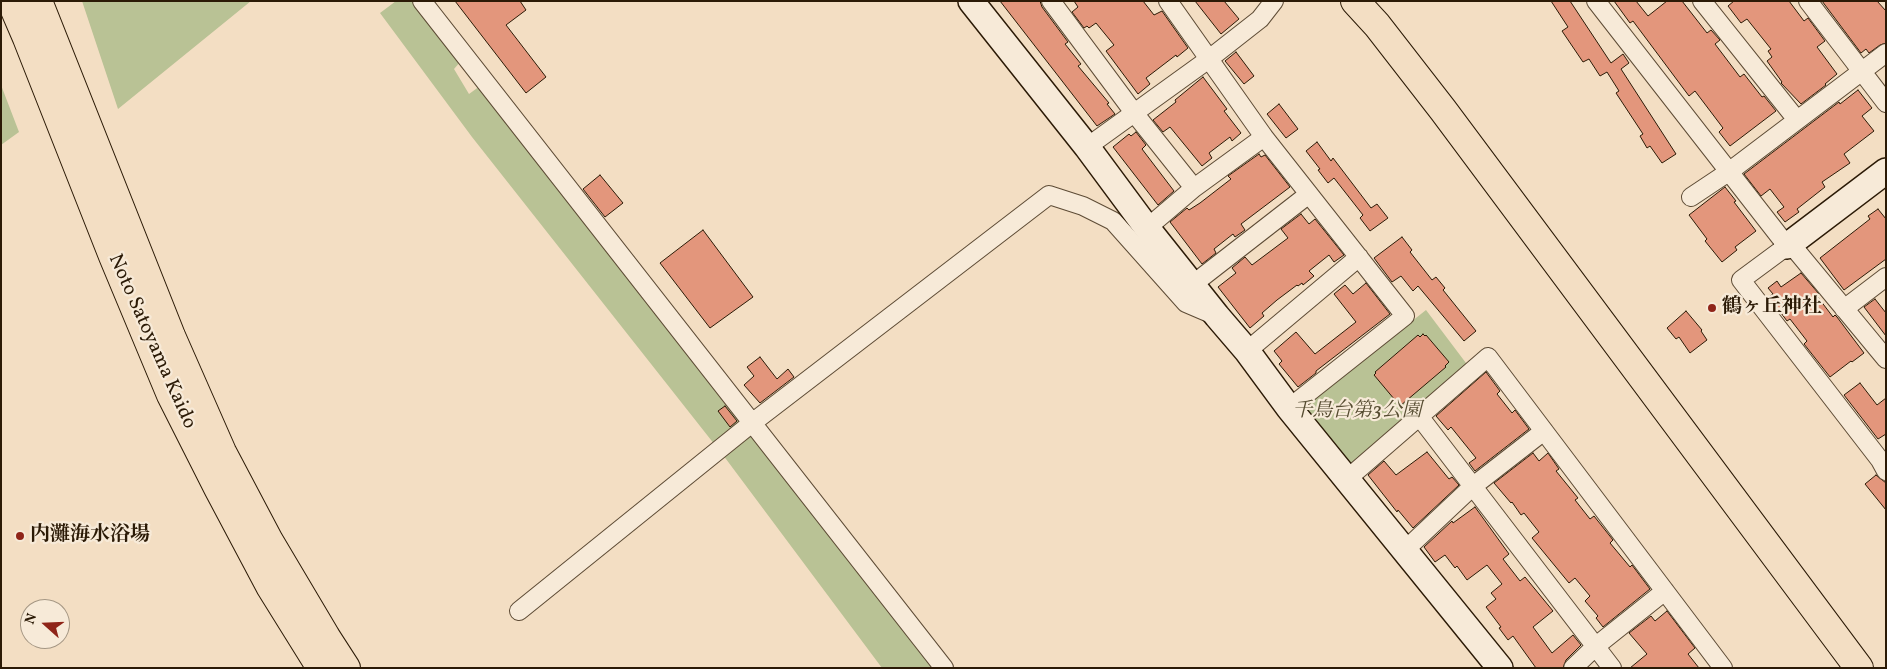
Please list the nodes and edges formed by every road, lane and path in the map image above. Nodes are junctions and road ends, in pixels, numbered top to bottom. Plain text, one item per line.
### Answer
1 (11, 1) edge
2 (38, 1) edge
3 (422, 1) edge
4 (971, 1) edge
5 (1051, 1) edge
6 (1168, 1) edge
7 (1274, 1) edge
8 (1355, 1) edge
9 (1596, 1) edge
10 (1702, 1) edge
11 (1808, 1) edge
12 (1886, 52) edge
13 (1209, 59) junction
14 (1862, 71) junction
15 (1886, 103) edge
16 (1135, 114) junction
17 (1797, 120) junction
18 (1264, 137) junction
19 (1088, 148) junction
20 (1730, 171) junction
21 (1886, 171) edge
22 (1194, 188) junction
23 (1309, 194) junction
24 (1691, 197) dead end
25 (1147, 228) junction
26 (1788, 244) junction
27 (1359, 257) junction
28 (1886, 277) edge
29 (1192, 285) junction
30 (1844, 309) junction
31 (1217, 316) junction
32 (1247, 351) junction
33 (1886, 359) edge
34 (1289, 408) junction
35 (1419, 416) junction
36 (752, 423) junction
37 (1544, 431) junction
38 (1884, 462) edge
39 (1346, 480) junction
40 (1472, 487) junction
41 (1404, 551) junction
42 (1665, 591) junction
43 (519, 611) dead end
44 (1596, 646) junction
45 (321, 668) edge
46 (346, 668) edge
47 (944, 668) edge
48 (1500, 668) edge
49 (1573, 668) edge
50 (1612, 668) edge
51 (1723, 668) edge
52 (1859, 668) edge

1 - 45 highway, Noto Satoyama Kaido
2 - 46 highway, Noto Satoyama Kaido
3 - 36 street
4 - 19 street
5 - 16 street
6 - 13 street
7 - 13 street
8 - 52 highway
9 - 20 street
10 - 17 street
11 - 14 street
12 - 14 street
13 - 16 street
13 - 18 street
14 - 15 street
14 - 17 street
16 - 19 street
16 - 22 street
17 - 20 street
18 - 22 street
18 - 23 street
19 - 25 street
20 - 24 street
20 - 26 street
21 - 26 street
22 - 25 street
23 - 27 street
23 - 29 street
25 - 29 street
26 - 30 street
26 - 38 street
27 - 32 street
27 - 34 street
28 - 30 street
29 - 31 street
30 - 33 street
31 - 32 street
31 - 36 street
32 - 34 street
34 - 39 street
35 - 37 street
35 - 39 street
35 - 40 street
36 - 43 street
36 - 47 street
37 - 40 street
37 - 42 street
39 - 41 street
40 - 41 street
40 - 44 street
41 - 48 street
42 - 44 street
42 - 51 street
44 - 49 street
44 - 50 street

